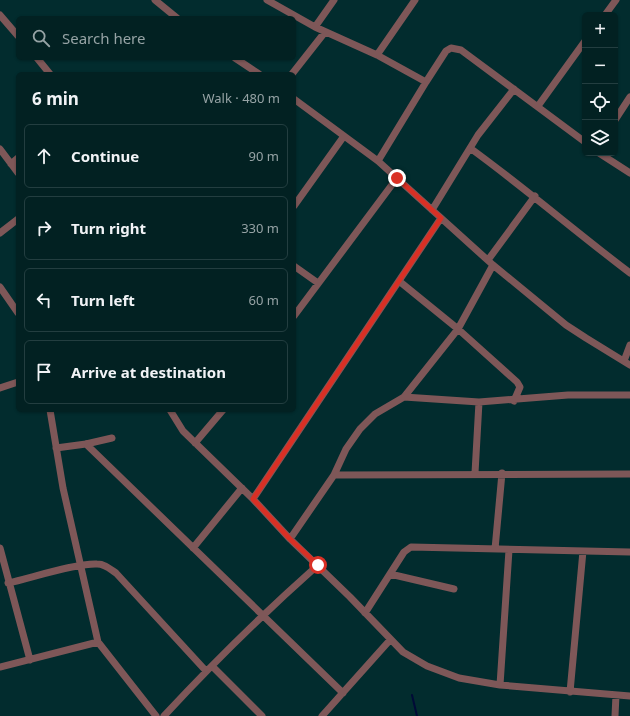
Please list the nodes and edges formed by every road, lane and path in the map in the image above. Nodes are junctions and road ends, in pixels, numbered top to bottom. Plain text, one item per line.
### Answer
1 (155, 0) edge
2 (267, 0) edge
3 (334, 0) edge
4 (415, 0) edge
5 (616, 0) edge
6 (607, 12) edge
7 (0, 15) edge
8 (175, 16) edge
9 (295, 16) edge
10 (296, 16) edge
11 (315, 27) junction
12 (325, 32) junction
13 (16, 34) edge
14 (582, 45) edge
15 (378, 55) junction
16 (39, 60) edge
17 (238, 60) edge
18 (48, 72) edge
19 (256, 72) edge
20 (294, 72) edge
21 (426, 82) junction
22 (514, 89) junction
23 (630, 97) edge
24 (296, 100) edge
25 (538, 106) junction
26 (618, 115) edge
27 (344, 136) junction
28 (582, 140) edge
29 (470, 148) junction
30 (0, 149) edge
31 (603, 156) edge
32 (16, 160) edge
33 (378, 161) junction
34 (11, 164) junction
35 (16, 170) edge
36 (630, 174) edge
37 (397, 178) junction
38 (535, 196) junction
39 (296, 203) edge
40 (432, 210) junction
41 (441, 218) junction
42 (16, 221) edge
43 (0, 233) edge
44 (491, 262) junction
45 (296, 267) edge
46 (630, 273) edge
47 (399, 281) junction
48 (318, 283) junction
49 (0, 287) edge
50 (16, 309) edge
51 (296, 313) edge
52 (458, 329) junction
53 (630, 345) edge
54 (627, 363) edge
55 (16, 383) edge
56 (0, 388) edge
57 (630, 395) edge
58 (404, 398) junction
59 (514, 400) junction
60 (479, 402) junction
61 (50, 412) edge
62 (171, 412) edge
63 (221, 412) edge
64 (112, 438) dead end
65 (195, 443) junction
66 (86, 444) junction
67 (56, 448) junction
68 (475, 473) junction
69 (502, 473) junction
70 (630, 474) edge
71 (334, 475) junction
72 (242, 488) junction
73 (253, 499) junction
74 (290, 539) junction
75 (0, 548) edge
76 (193, 548) junction
77 (496, 549) junction
78 (509, 550) junction
79 (583, 551) junction
80 (630, 552) edge
81 (318, 565) junction
82 (81, 566) junction
83 (390, 574) junction
84 (8, 583) junction
85 (454, 589) dead end
86 (365, 613) junction
87 (262, 615) junction
88 (390, 640) junction
89 (98, 642) junction
90 (30, 660) junction
91 (212, 666) junction
92 (0, 667) edge
93 (206, 671) junction
94 (500, 685) junction
95 (570, 692) junction
96 (344, 693) junction
97 (616, 695) junction
98 (630, 696) edge
99 (156, 716) edge
100 (164, 716) edge
101 (262, 716) edge
102 (322, 716) edge
103 (615, 716) edge

1 - 8 street
2 - 9 street
3 - 11 street
4 - 15 street
5 - 6 street
7 - 13 street
10 - 11 street
11 - 12 street
12 - 15 street
12 - 20 street
14 - 25 street
15 - 21 street
16 - 18 street
17 - 19 street
21 - 22 street
21 - 33 street
22 - 25 street
22 - 29 street
23 - 26 street
24 - 27 street
25 - 28 street
27 - 33 street
27 - 39 street
29 - 38 street
29 - 40 street
30 - 34 street
31 - 36 street
32 - 34 street
33 - 37 street
34 - 35 street
37 - 40 street
37 - 48 street
38 - 44 street
38 - 46 street
40 - 41 street
41 - 44 street
41 - 47 street
42 - 43 street
44 - 52 street
44 - 54 street
45 - 48 street
47 - 52 street
47 - 73 street
48 - 51 street
49 - 50 street
52 - 58 street
52 - 59 street
53 - 54 street
55 - 56 street
57 - 59 street
58 - 60 street
58 - 71 street
59 - 60 street
60 - 68 street
61 - 67 street
62 - 65 street
63 - 65 street
64 - 66 street
65 - 72 street
66 - 67 street
66 - 76 street
67 - 82 street
68 - 69 street
68 - 71 street
69 - 70 street
69 - 77 street
71 - 74 street
72 - 73 street
72 - 76 street
73 - 74 street
74 - 81 street
75 - 84 street
76 - 87 street
77 - 78 street
77 - 83 street
78 - 79 street
78 - 94 street
79 - 80 street
79 - 95 street
81 - 86 street
81 - 87 street
82 - 84 street
82 - 89 street
82 - 93 street
83 - 85 street
83 - 86 street
84 - 90 street
86 - 88 street
87 - 91 street
87 - 96 street
88 - 94 street
88 - 96 street
89 - 90 street
89 - 99 street
90 - 92 street
91 - 93 street
91 - 101 street
93 - 100 street
94 - 95 street
95 - 97 street
96 - 102 street
97 - 98 street
97 - 103 street

